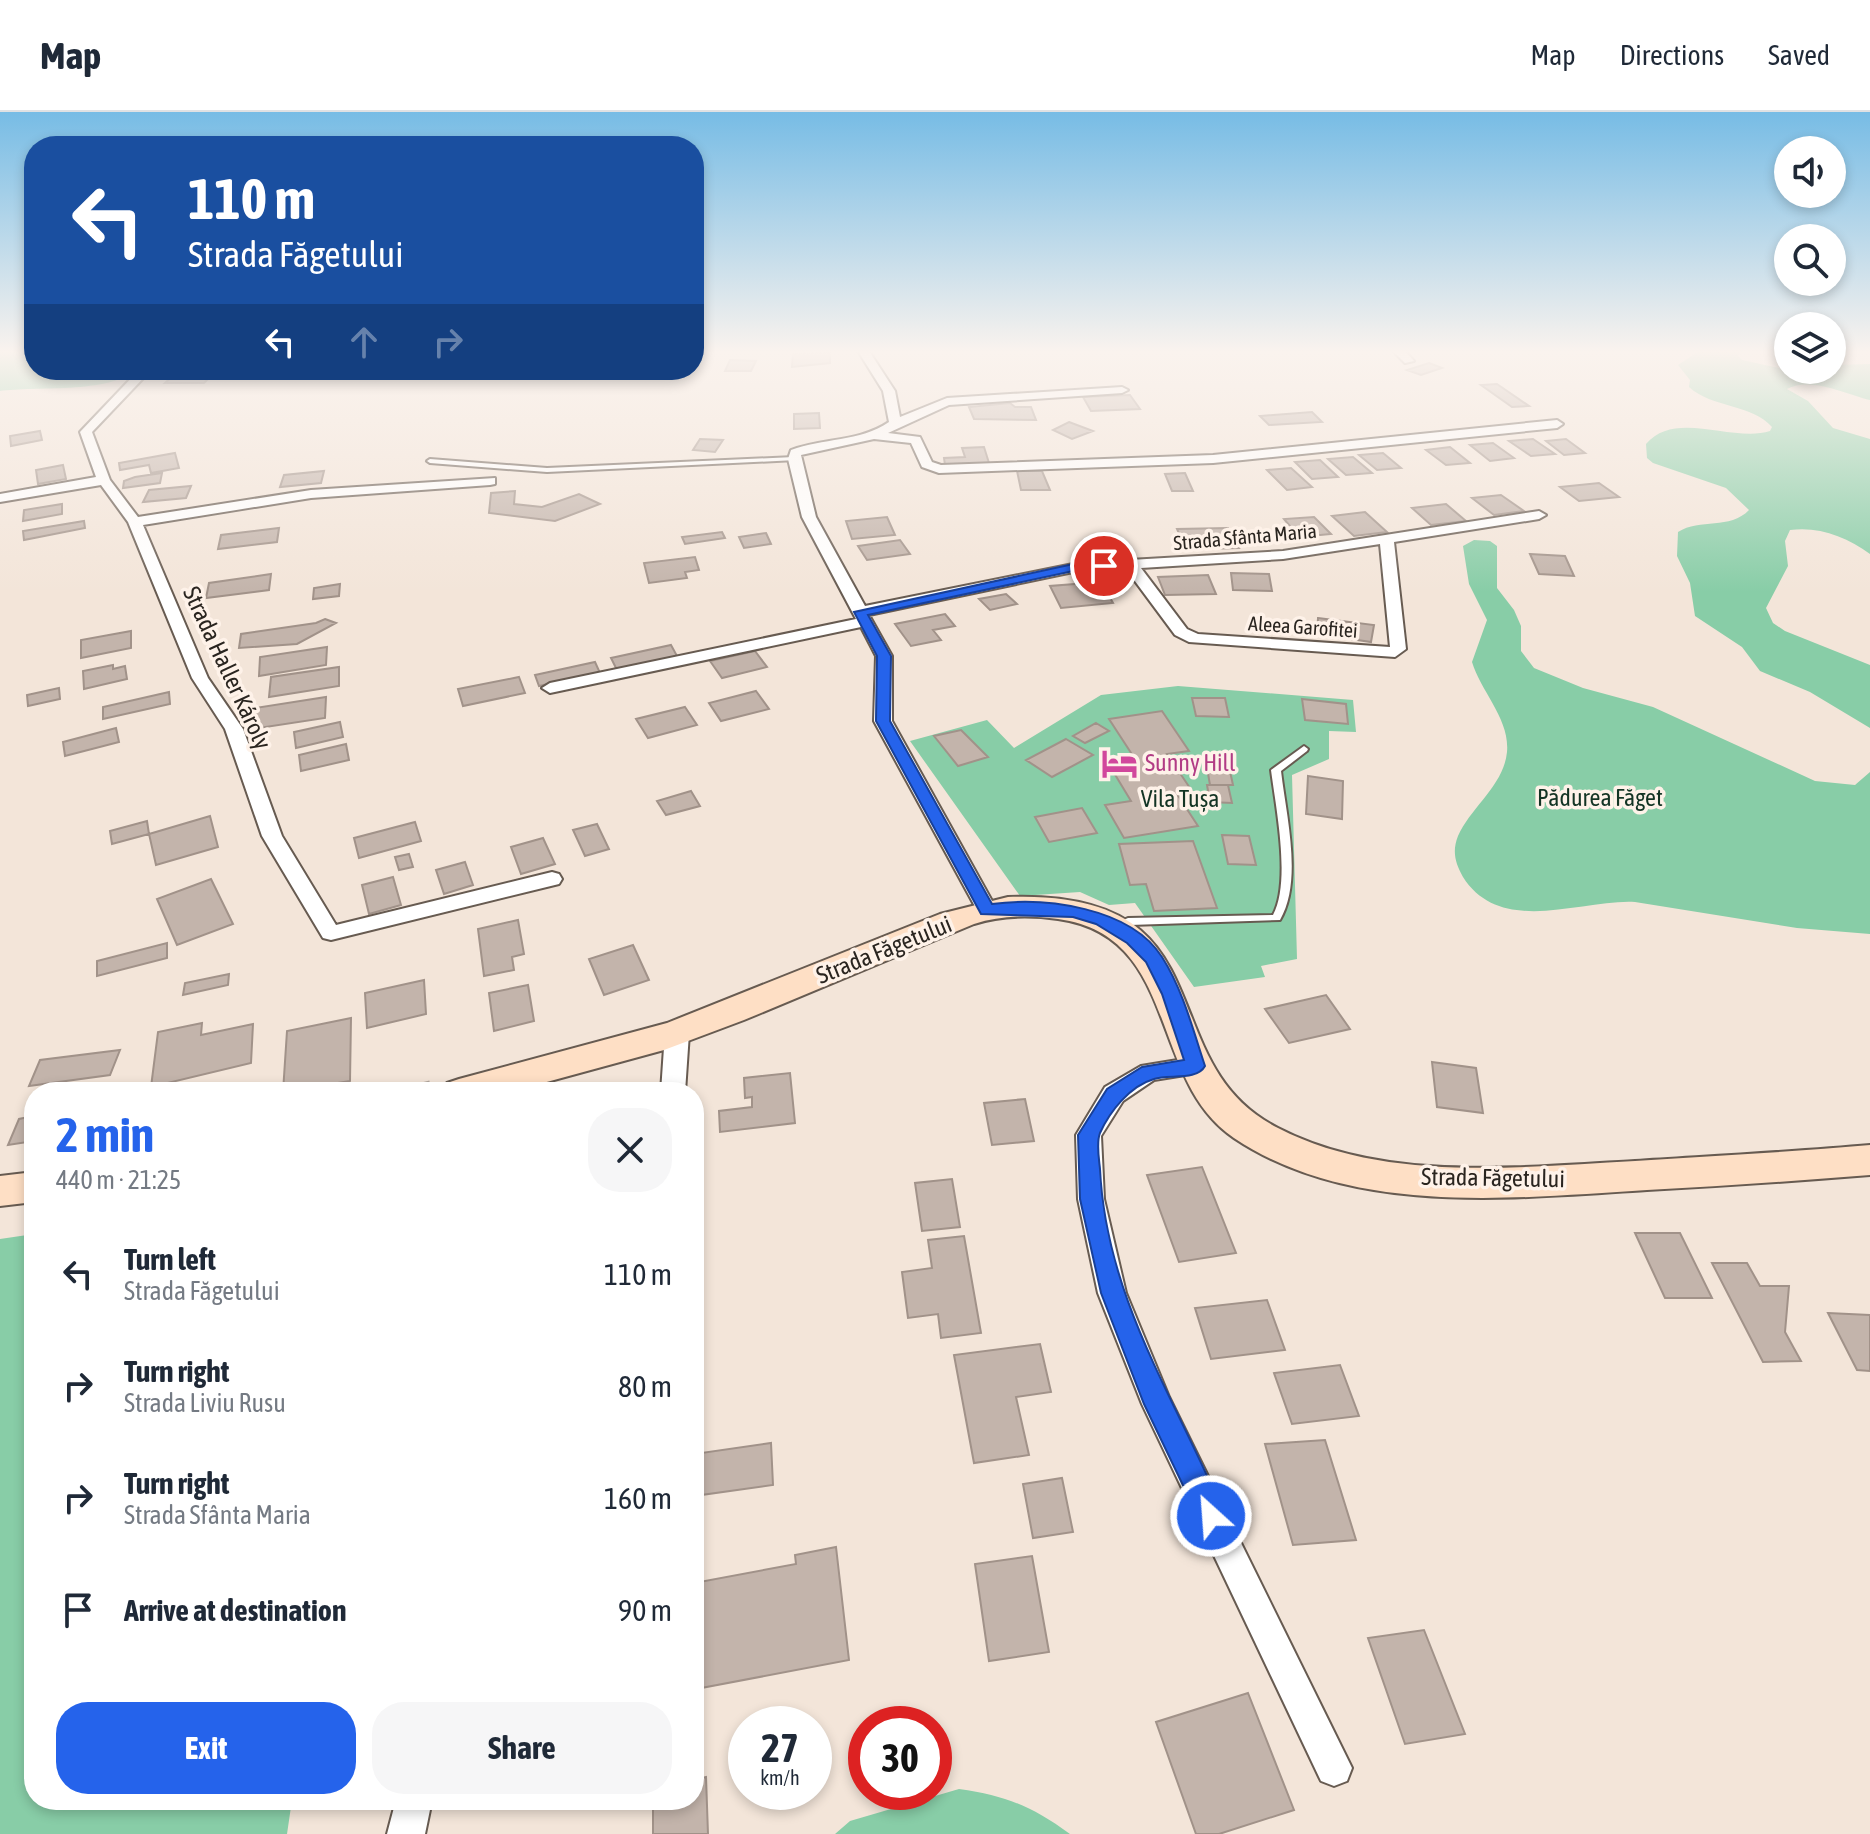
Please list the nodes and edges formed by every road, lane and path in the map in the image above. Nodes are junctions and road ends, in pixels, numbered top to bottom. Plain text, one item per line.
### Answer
1 (87, 431) edge
2 (879, 431) edge
3 (1485, 431) edge
4 (872, 435) junction
5 (794, 459) junction
6 (430, 461) dead end
7 (104, 480) junction
8 (490, 481) dead end
9 (0, 498) edge
10 (1539, 515) dead end
11 (135, 522) junction
12 (1387, 541) junction
13 (1131, 565) junction
14 (862, 617) junction
15 (550, 688) dead end
16 (1304, 749) dead end
17 (552, 879) dead end
18 (987, 910) junction
19 (1115, 928) junction
20 (677, 1033) junction
21 (1196, 1066) junction
22 (528, 1082) edge
23 (674, 1082) edge
24 (1870, 1160) edge
25 (24, 1188) edge
26 (0, 1191) edge
27 (1334, 1768) dead end
28 (412, 1810) edge
29 (406, 1834) edge

1 - 7 street, Strada Haller Károly
2 - 4 street
3 - 4 street
4 - 5 street
5 - 6 lane
5 - 14 street
7 - 9 street
7 - 11 street, Strada Haller Károly
8 - 11 street
10 - 12 street, Strada Sfânta Maria
11 - 17 street, Strada Haller Károly
12 - 13 street, Strada Sfânta Maria
12 - 13 street, Aleea Garofitei
13 - 14 street, Strada Sfânta Maria
14 - 15 street, Strada Sfânta Maria
14 - 18 street
16 - 19 lane
18 - 19 main road, Strada Făgetului
18 - 20 main road, Strada Făgetului
19 - 21 main road, Strada Făgetului
20 - 22 main road, Strada Făgetului
20 - 23 street
21 - 24 main road, Strada Făgetului
21 - 27 street
25 - 26 main road
28 - 29 street

